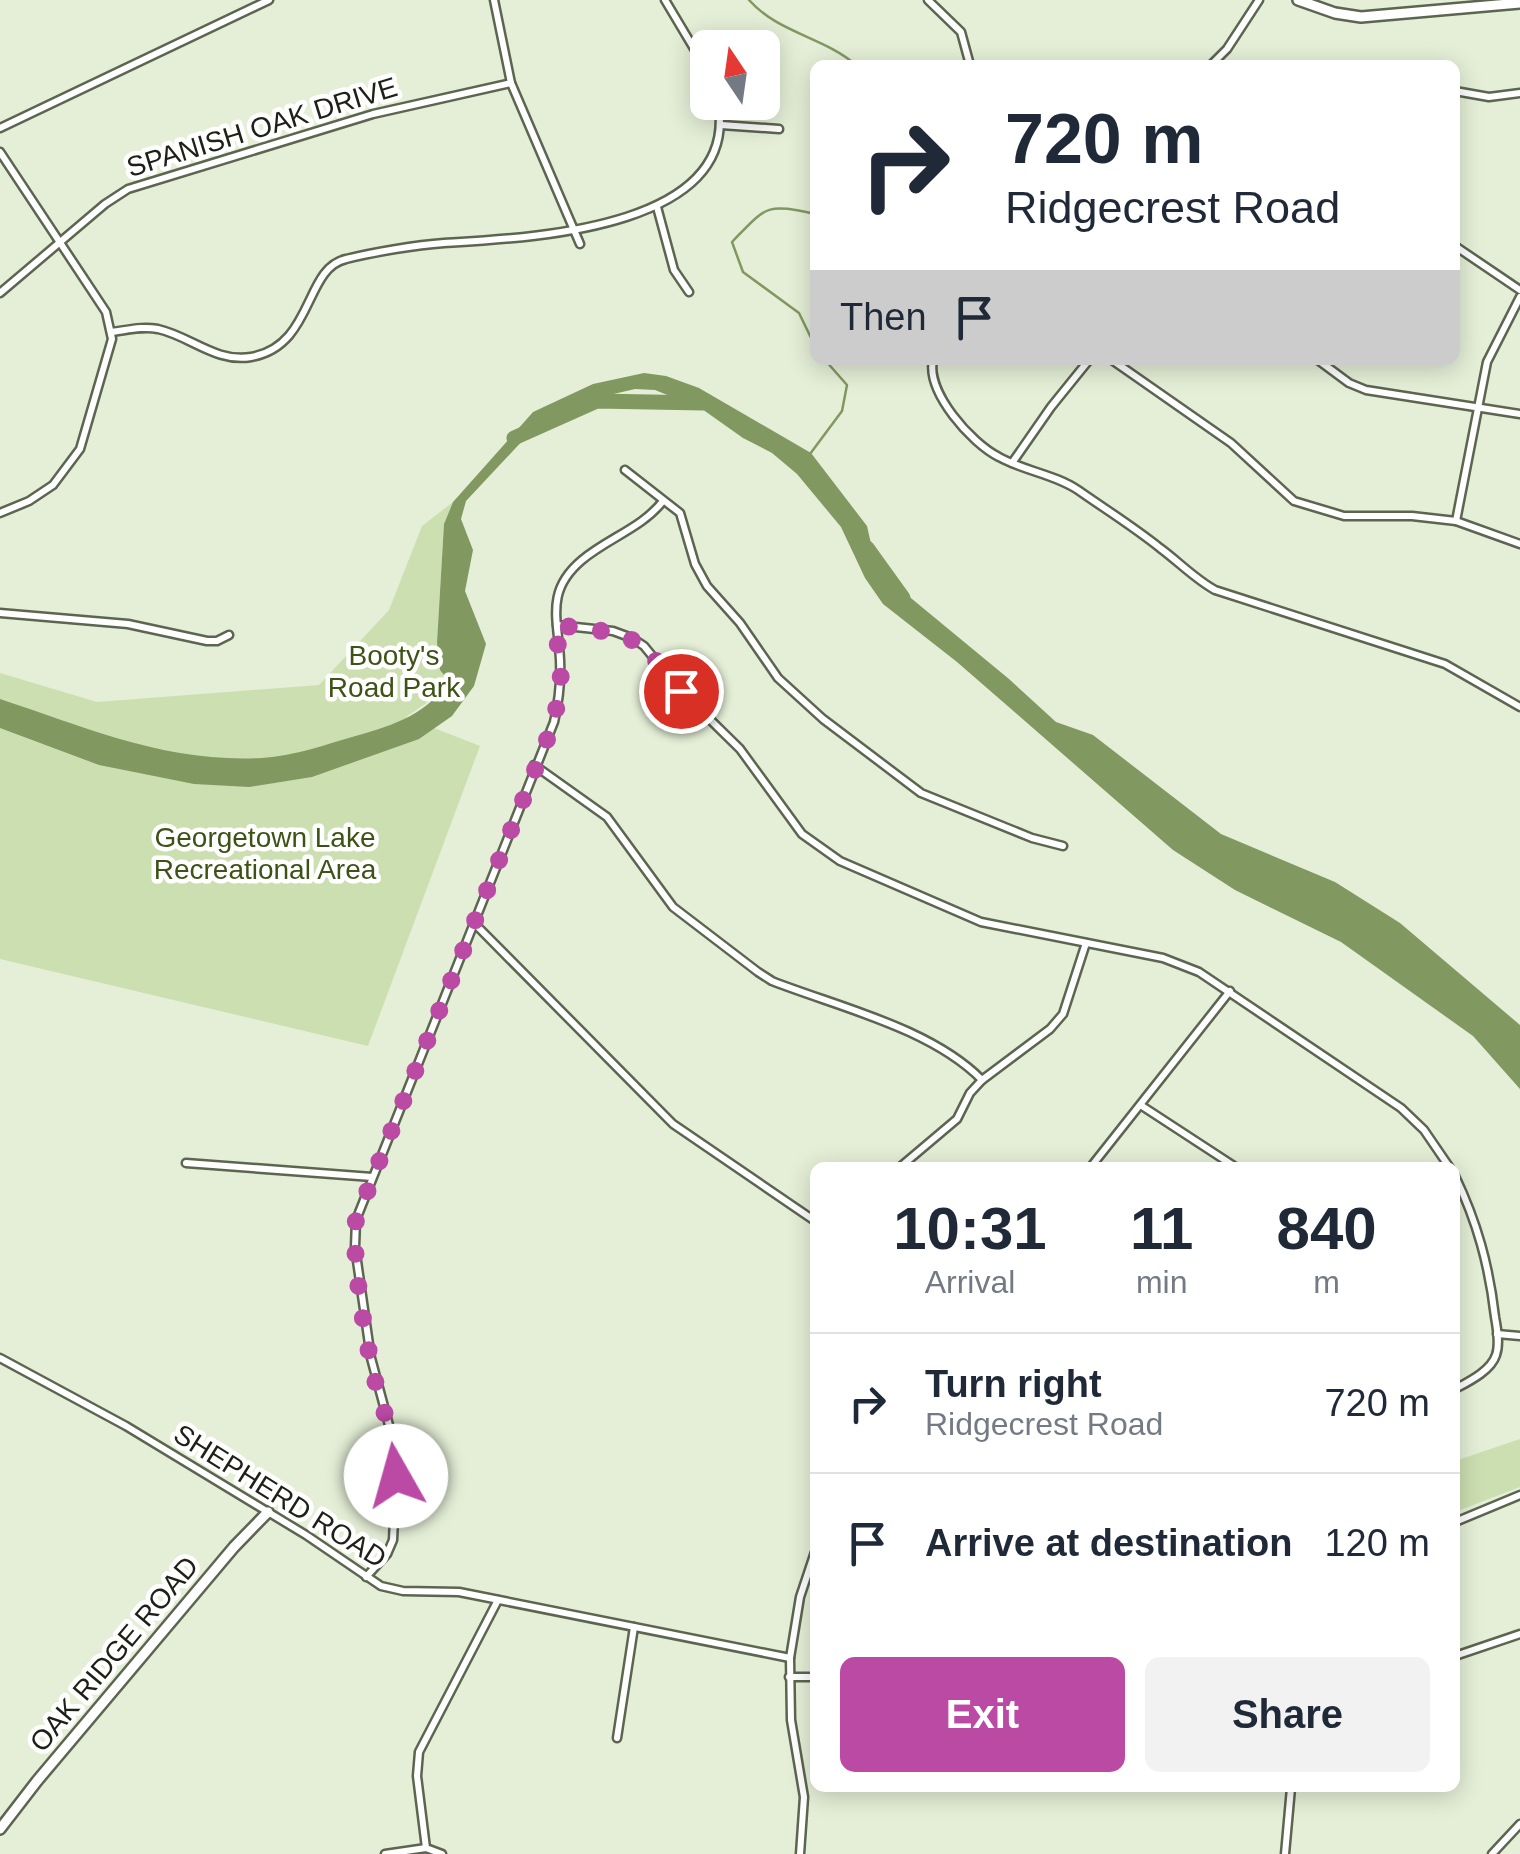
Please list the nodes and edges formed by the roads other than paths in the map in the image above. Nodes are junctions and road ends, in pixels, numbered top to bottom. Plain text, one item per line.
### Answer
1 (269, 0) edge
2 (494, 0) edge
3 (665, 0) edge
4 (928, 0) edge
5 (1259, 0) edge
6 (1298, 0) edge
7 (949, 1) edge
8 (1520, 2) edge
9 (940, 10) junction
10 (690, 42) edge
11 (968, 60) edge
12 (1216, 60) edge
13 (511, 83) junction
14 (1460, 92) edge
15 (1520, 94) edge
16 (720, 120) edge
17 (721, 124) junction
18 (0, 128) edge
19 (779, 129) dead end
20 (0, 152) edge
21 (657, 207) junction
22 (575, 228) junction
23 (60, 243) junction
24 (580, 244) dead end
25 (1460, 250) edge
26 (689, 292) dead end
27 (0, 293) edge
28 (1520, 294) edge
29 (112, 332) junction
30 (934, 365) edge
31 (1084, 365) edge
32 (1119, 365) edge
33 (1325, 365) edge
34 (1476, 408) junction
35 (1520, 414) edge
36 (1012, 463) junction
37 (625, 470) dead end
38 (663, 501) junction
39 (0, 513) edge
40 (1456, 521) junction
41 (1520, 544) edge
42 (0, 613) edge
43 (556, 625) junction
44 (229, 635) dead end
45 (1520, 707) edge
46 (534, 765) junction
47 (1063, 846) dead end
48 (473, 922) junction
49 (1086, 943) junction
50 (1230, 991) junction
51 (982, 1080) junction
52 (1142, 1106) junction
53 (186, 1162) dead end
54 (906, 1162) edge
55 (1095, 1162) edge
56 (1228, 1162) edge
57 (1446, 1162) edge
58 (372, 1178) junction
59 (1460, 1188) edge
60 (810, 1218) edge
61 (1497, 1334) junction
62 (1520, 1336) edge
63 (0, 1358) edge
64 (1460, 1386) edge
65 (1520, 1496) edge
66 (268, 1512) junction
67 (1460, 1520) edge
68 (810, 1567) edge
69 (366, 1577) junction
70 (498, 1600) junction
71 (634, 1627) junction
72 (1520, 1634) edge
73 (1460, 1654) edge
74 (790, 1658) junction
75 (789, 1676) junction
76 (810, 1677) edge
77 (617, 1738) dead end
78 (1291, 1792) edge
79 (1520, 1824) edge
80 (0, 1830) edge
81 (426, 1848) junction
82 (385, 1854) edge
83 (442, 1854) edge
84 (800, 1854) edge
85 (1285, 1854) edge
86 (1492, 1854) edge

1 - 18 street
2 - 13 street
3 - 10 street
4 - 9 street
5 - 12 street
6 - 8 street
7 - 9 street
9 - 11 street
13 - 22 street
13 - 23 street, SPANISH OAK DRIVE
14 - 15 street
16 - 17 street
17 - 19 street
17 - 21 street
20 - 23 street
21 - 22 street
21 - 26 street
22 - 24 street
22 - 29 street
23 - 27 street, SPANISH OAK DRIVE
23 - 29 street
25 - 28 street
28 - 34 street
29 - 39 street
30 - 36 street
31 - 36 street
32 - 40 street
33 - 34 street
34 - 35 street
34 - 40 street
36 - 45 street
37 - 38 street
38 - 43 street
38 - 47 street
40 - 41 street
42 - 44 street
43 - 46 street
43 - 49 street
46 - 48 street
46 - 51 street
48 - 58 street
48 - 60 street
49 - 50 street
49 - 51 street
50 - 52 street
50 - 57 street
51 - 54 street
52 - 55 street
52 - 56 street
53 - 58 street
58 - 69 street
59 - 61 street
61 - 62 street
61 - 64 street
63 - 66 street, SHEPHERD ROAD
65 - 67 street
66 - 69 street, SHEPHERD ROAD
66 - 80 street, OAK RIDGE ROAD
68 - 74 street
69 - 70 street, SHEPHERD ROAD
70 - 71 street, SHEPHERD ROAD
70 - 81 street
71 - 74 street, SHEPHERD ROAD
71 - 77 street
72 - 73 street
74 - 75 street
75 - 76 street
75 - 84 street
78 - 85 street
79 - 86 street
81 - 82 street
81 - 83 street

